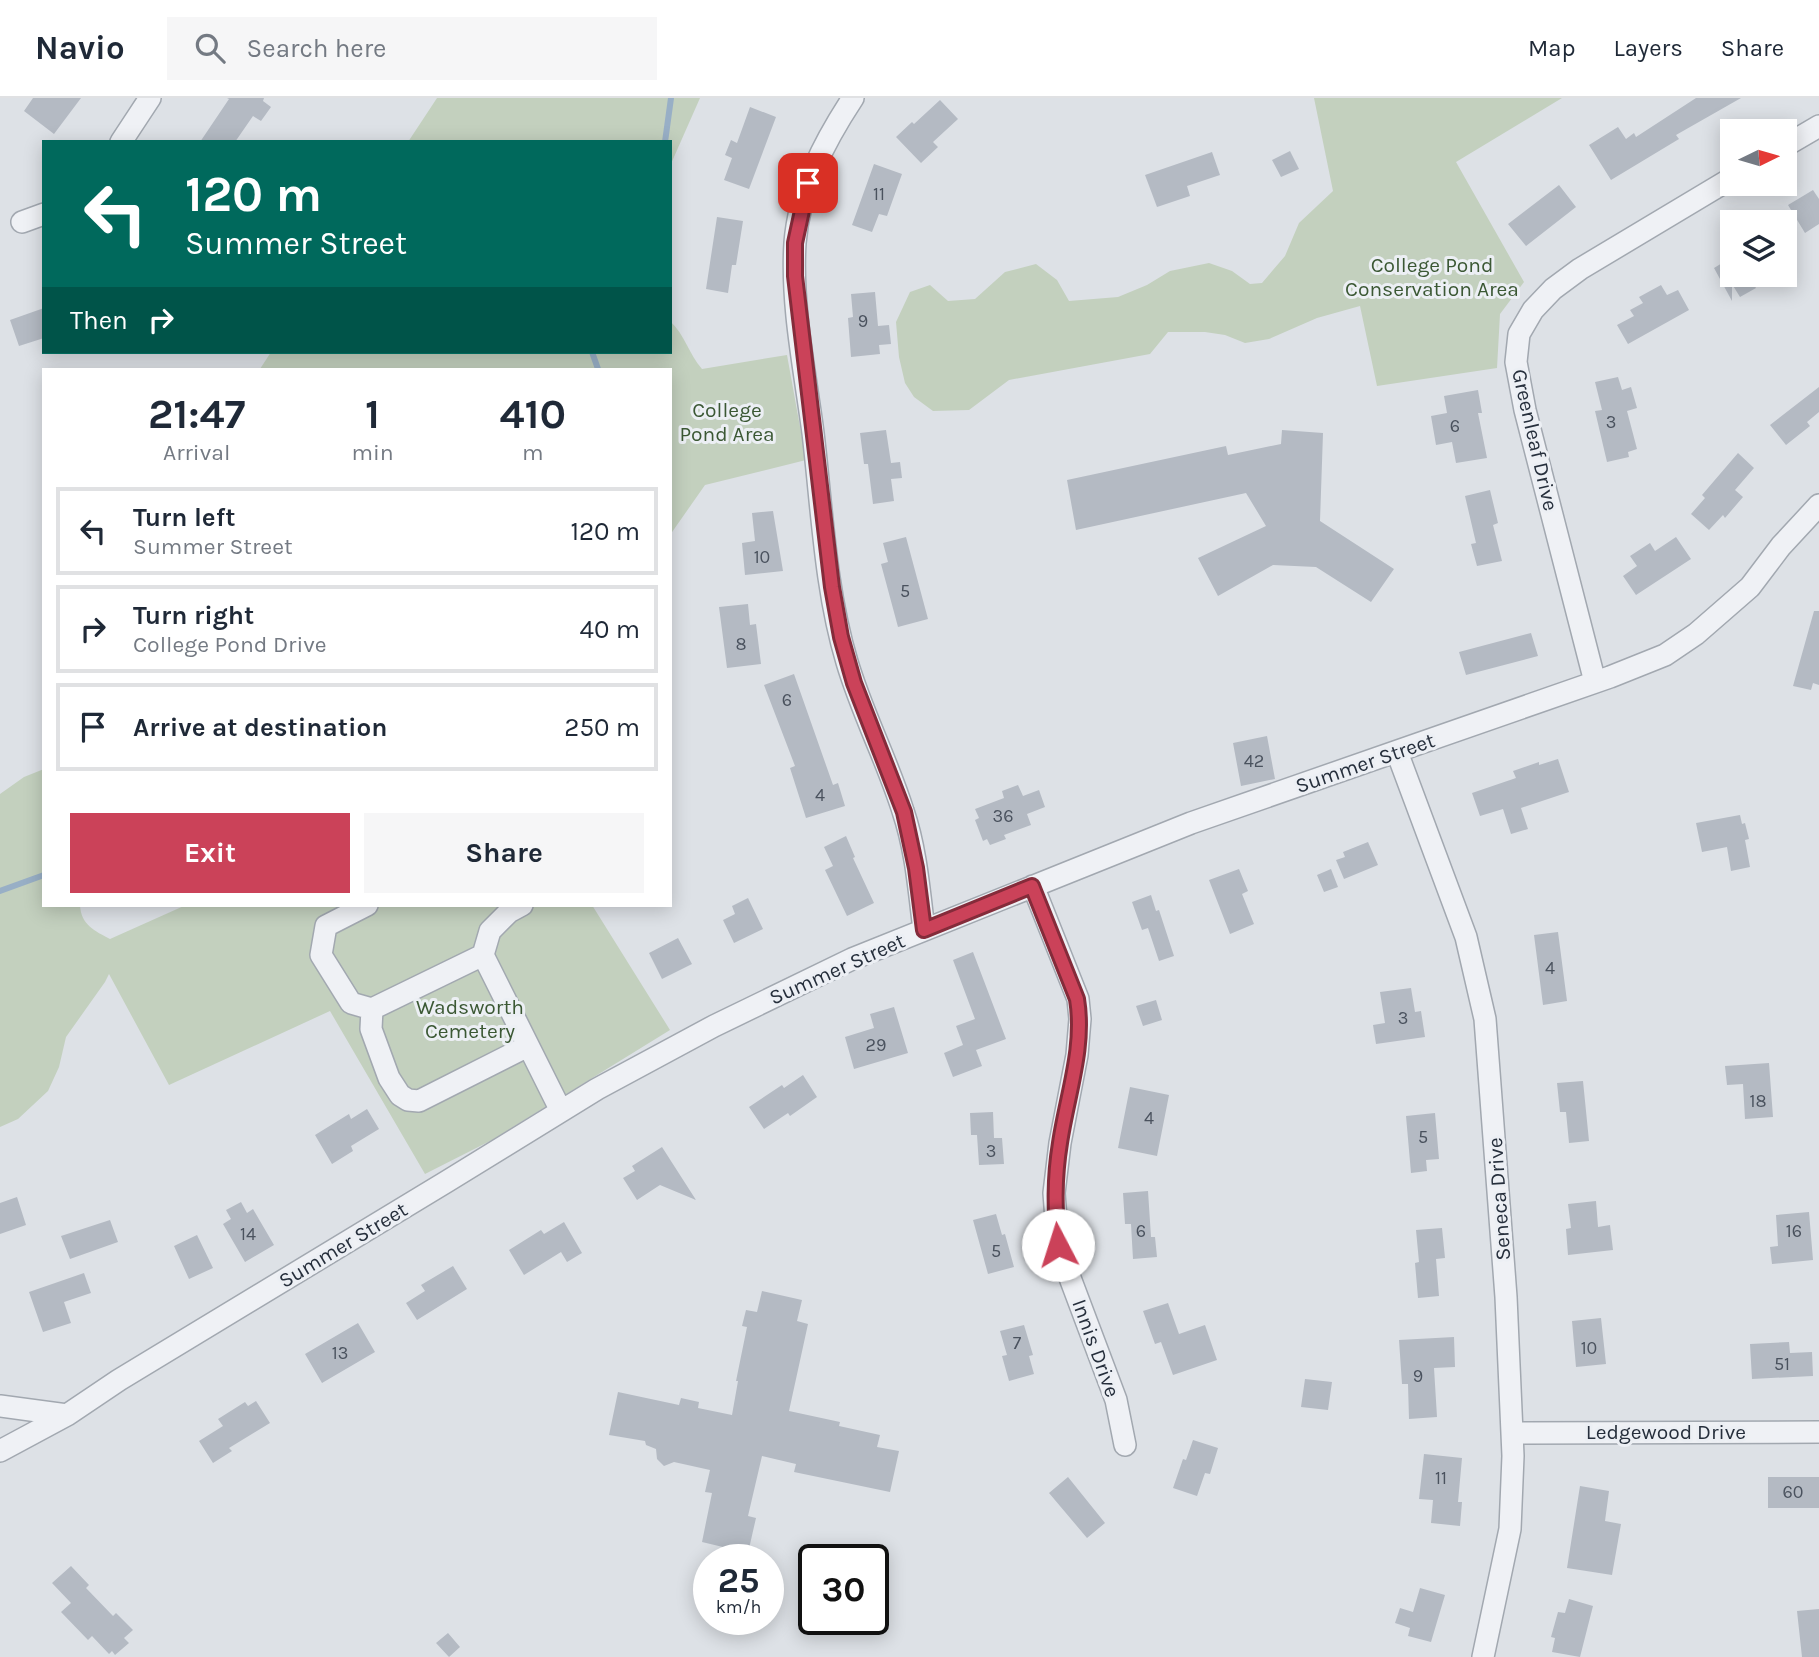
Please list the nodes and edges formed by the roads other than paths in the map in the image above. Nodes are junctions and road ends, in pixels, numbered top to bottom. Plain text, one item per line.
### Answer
1 (150, 98) edge
2 (853, 98) edge
3 (1819, 125) edge
4 (1797, 139) edge
5 (122, 140) edge
6 (1720, 185) edge
7 (42, 215) edge
8 (22, 222) dead end
9 (1819, 505) edge
10 (1595, 682) junction
11 (1396, 752) junction
12 (1032, 886) junction
13 (363, 907) edge
14 (518, 907) edge
15 (924, 930) junction
16 (483, 956) junction
17 (372, 1009) junction
18 (528, 1045) junction
19 (561, 1111) junction
20 (0, 1406) edge
21 (67, 1415) junction
22 (1819, 1432) edge
23 (1512, 1433) junction
24 (1125, 1445) dead end
25 (0, 1451) edge
26 (1483, 1657) edge

1 - 5 street
2 - 15 street
3 - 4 street
6 - 10 street, Greenleaf Drive
7 - 8 street
9 - 10 street, Summer Street
10 - 11 street, Summer Street
11 - 12 street, Summer Street
11 - 23 street, Seneca Drive
12 - 15 street, Summer Street
12 - 24 street, Innis Drive
13 - 17 street
14 - 16 street
15 - 19 street, Summer Street
16 - 17 street
16 - 18 street
17 - 18 street
18 - 19 street
19 - 21 street, Summer Street
20 - 21 street
21 - 25 street, Summer Street
22 - 23 street, Ledgewood Drive
23 - 26 street, Seneca Drive

